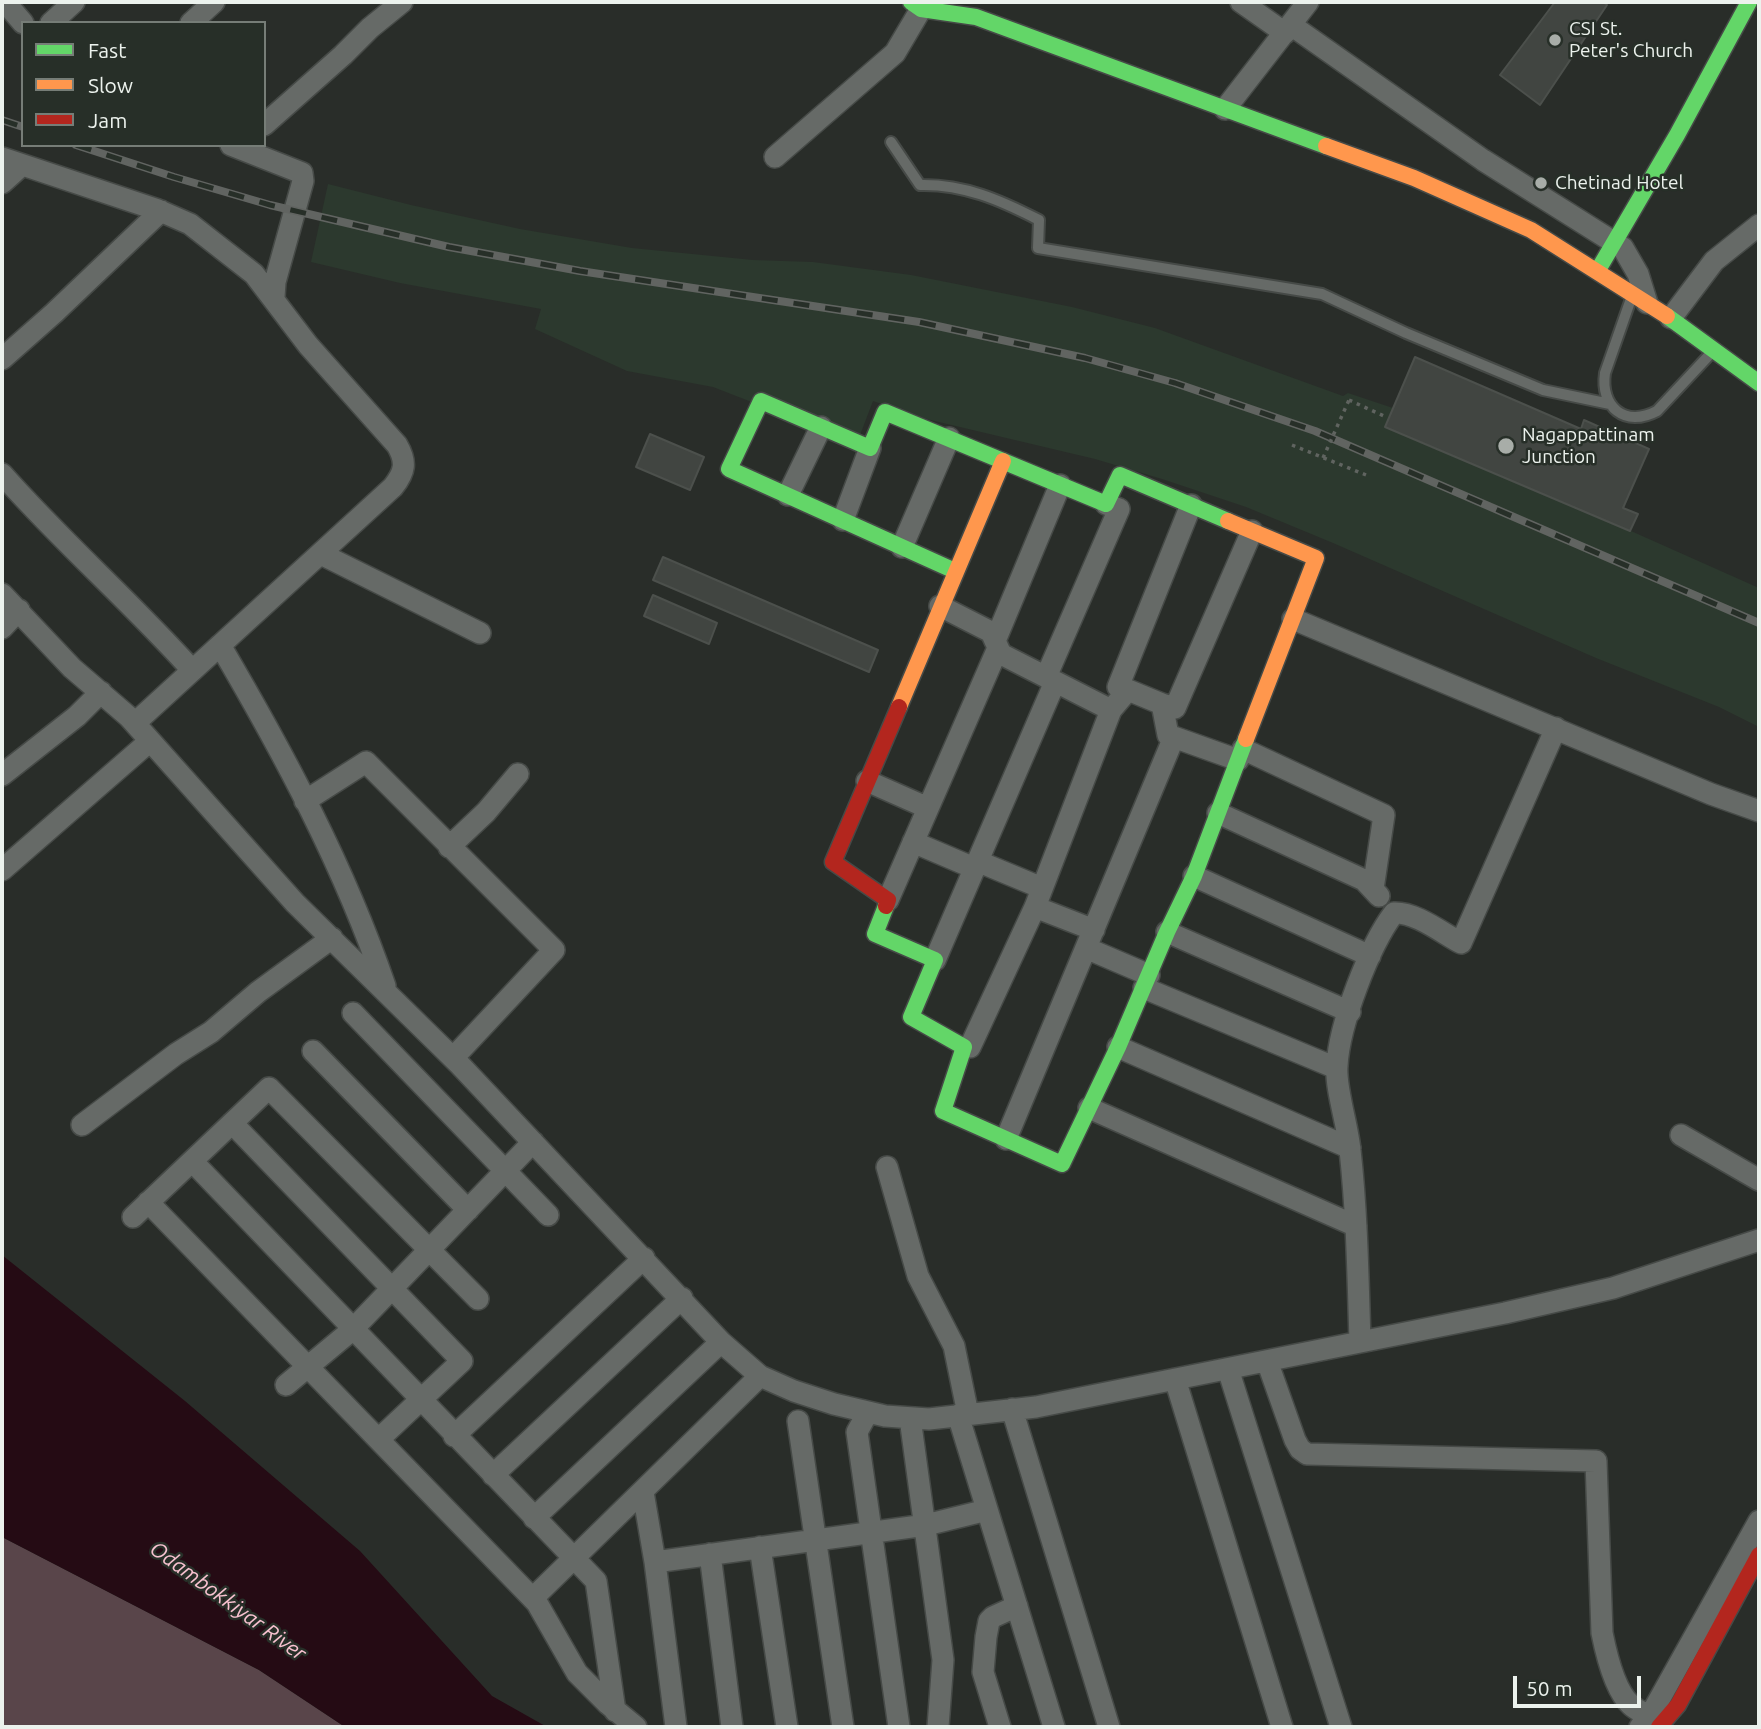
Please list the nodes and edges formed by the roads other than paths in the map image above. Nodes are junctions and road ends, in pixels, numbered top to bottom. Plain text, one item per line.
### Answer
1 (5, 2) edge
2 (74, 2) edge
3 (214, 2) edge
4 (402, 2) edge
5 (1241, 2) edge
6 (1308, 2) edge
7 (1749, 2) edge
8 (916, 5) edge
9 (981, 9) edge
10 (21, 21) edge
11 (53, 21) edge
12 (193, 21) edge
13 (1288, 29) junction
14 (1225, 109) junction
15 (266, 123) edge
16 (891, 142) dead end
17 (239, 147) edge
18 (775, 157) dead end
19 (12, 162) edge
20 (2, 183) edge
21 (161, 211) junction
22 (1759, 225) edge
23 (1614, 242) junction
24 (1598, 270) junction
25 (274, 297) junction
26 (1640, 298) junction
27 (1671, 318) junction
28 (1714, 350) junction
29 (2, 359) edge
30 (1759, 383) edge
31 (1610, 404) junction
32 (821, 427) junction
33 (949, 439) junction
34 (870, 448) junction
35 (1003, 461) junction
36 (2, 474) edge
37 (1060, 485) junction
38 (788, 495) junction
39 (1106, 504) junction
40 (1191, 505) junction
41 (843, 520) junction
42 (1252, 531) junction
43 (902, 547) junction
44 (321, 554) junction
45 (955, 571) junction
46 (2, 594) edge
47 (940, 606) junction
48 (19, 610) junction
49 (1293, 619) junction
50 (2, 628) edge
51 (480, 633) dead end
52 (997, 644) junction
53 (220, 645) junction
54 (192, 670) junction
55 (1050, 679) junction
56 (1128, 690) junction
57 (101, 692) junction
58 (1162, 704) junction
59 (1111, 710) junction
60 (135, 723) junction
61 (1556, 728) junction
62 (1174, 737) junction
63 (150, 741) junction
64 (1240, 755) junction
65 (518, 774) dead end
66 (2, 775) edge
67 (867, 782) junction
68 (305, 801) junction
69 (928, 808) junction
70 (1759, 811) edge
71 (1218, 813) junction
72 (913, 842) junction
73 (449, 847) junction
74 (976, 864) junction
75 (2, 870) edge
76 (1194, 876) junction
77 (1373, 889) junction
78 (1038, 897) junction
79 (888, 900) junction
80 (1394, 913) junction
81 (1167, 932) junction
82 (332, 938) junction
83 (1090, 939) junction
84 (1370, 956) junction
85 (935, 960) junction
86 (1147, 981) junction
87 (387, 992) junction
88 (1350, 1012) junction
89 (353, 1013) dead end
90 (964, 1047) junction
91 (1118, 1047) junction
92 (313, 1051) dead end
93 (453, 1058) junction
94 (1336, 1068) junction
95 (1089, 1108) junction
96 (232, 1123) junction
97 (82, 1125) dead end
98 (1681, 1135) dead end
99 (1006, 1139) junction
100 (533, 1142) junction
101 (1350, 1148) junction
102 (192, 1161) junction
103 (887, 1167) dead end
104 (505, 1171) junction
105 (1759, 1180) edge
106 (468, 1210) junction
107 (548, 1215) dead end
108 (1356, 1226) junction
109 (1759, 1240) edge
110 (429, 1250) junction
111 (644, 1258) junction
112 (392, 1289) junction
113 (682, 1297) junction
114 (478, 1299) dead end
115 (352, 1330) junction
116 (721, 1342) junction
117 (1360, 1342) junction
118 (1267, 1361) junction
119 (308, 1367) junction
120 (1228, 1369) junction
121 (760, 1376) junction
122 (1175, 1379) junction
123 (286, 1385) dead end
124 (420, 1401) junction
125 (1012, 1409) junction
126 (868, 1412) junction
127 (963, 1414) junction
128 (910, 1418) junction
129 (797, 1421) dead end
130 (454, 1436) junction
131 (379, 1439) junction
132 (493, 1475) junction
133 (643, 1492) junction
134 (987, 1510) junction
135 (534, 1518) junction
136 (1759, 1521) edge
137 (926, 1525) junction
138 (871, 1532) junction
139 (815, 1540) junction
140 (760, 1548) junction
141 (710, 1554) junction
142 (1759, 1555) edge
143 (574, 1559) junction
144 (655, 1562) junction
145 (533, 1598) junction
146 (1017, 1606) junction
147 (615, 1711) junction
148 (1650, 1724) edge
149 (636, 1727) edge
150 (676, 1727) edge
151 (732, 1727) edge
152 (787, 1727) edge
153 (843, 1727) edge
154 (899, 1727) edge
155 (938, 1727) edge
156 (1000, 1727) edge
157 (1054, 1727) edge
158 (1109, 1727) edge
159 (1282, 1727) edge
160 (1341, 1727) edge

1 - 10 street
2 - 11 street
3 - 12 street
4 - 15 street
5 - 13 street
6 - 13 street
7 - 23 street
8 - 9 street
8 - 18 street
9 - 14 street
13 - 14 street
13 - 23 street
14 - 24 street
16 - 31 lane
17 - 25 street
19 - 20 street
19 - 21 street
21 - 25 street
21 - 29 street
22 - 27 street
23 - 24 street
23 - 26 street
24 - 26 street
25 - 44 street
26 - 27 street
26 - 31 lane
27 - 28 street
28 - 30 street
28 - 31 lane
32 - 34 street
32 - 38 street
32 - 38 street
33 - 34 street
33 - 35 street
33 - 43 street
34 - 41 street
35 - 37 street
35 - 45 street
36 - 54 street
37 - 39 street
37 - 52 street
38 - 41 street
39 - 40 street
39 - 55 street
40 - 42 street
40 - 56 street
41 - 43 street
42 - 49 street
42 - 58 street
43 - 45 street
44 - 51 street
44 - 53 street
45 - 47 street
46 - 48 street
47 - 52 street
47 - 67 street
48 - 50 street
48 - 57 street
49 - 61 street
49 - 64 street
52 - 55 street
52 - 69 street
53 - 54 street
53 - 68 street
54 - 60 street
55 - 59 street
55 - 74 street
56 - 58 street
56 - 59 street
57 - 60 street
57 - 66 street
58 - 62 street
59 - 78 street
60 - 63 street
61 - 70 street
61 - 80 street
62 - 64 street
62 - 83 street
63 - 75 street
63 - 82 street
64 - 71 street
64 - 77 street
65 - 73 street
67 - 69 street
67 - 79 street
68 - 73 street
68 - 87 street
69 - 72 street
71 - 76 street
71 - 77 street
72 - 74 street
72 - 79 street
73 - 93 street
74 - 78 street
74 - 85 street
76 - 81 street
76 - 84 street
77 - 80 street
78 - 83 street
78 - 90 street
79 - 85 street
80 - 84 street
81 - 86 street
81 - 88 street
82 - 87 street
82 - 97 street
83 - 86 street
83 - 99 street
84 - 88 street
85 - 90 street
86 - 91 street
86 - 94 street
87 - 93 street
88 - 94 street
89 - 104 street
90 - 99 street
91 - 95 street
91 - 101 street
92 - 106 street
93 - 100 street
94 - 101 street
95 - 99 street
95 - 108 street
96 - 102 street
96 - 110 street
96 - 112 street
98 - 105 street
100 - 104 street
100 - 111 street
101 - 108 street
102 - 115 street
102 - 119 street
103 - 127 street
104 - 106 street
104 - 107 street
106 - 110 street
108 - 117 street
109 - 117 street
110 - 112 street
110 - 114 street
111 - 113 street
111 - 130 street
112 - 115 street
112 - 124 street
113 - 116 street
113 - 132 street
115 - 119 street
115 - 124 street
116 - 121 street
116 - 135 street
117 - 118 street
118 - 120 street
118 - 148 street
119 - 123 street
119 - 131 street
120 - 122 street
120 - 160 street
121 - 126 street
121 - 133 street
122 - 125 street
122 - 159 street
124 - 130 street
124 - 131 street
125 - 127 street
125 - 158 street
126 - 128 street
126 - 138 street
127 - 128 street
127 - 134 street
128 - 137 street
129 - 139 street
130 - 132 street
131 - 145 street
132 - 135 street
133 - 143 street
133 - 144 street
134 - 137 street
134 - 146 street
135 - 143 street
136 - 148 street
137 - 138 street
137 - 155 street
138 - 139 street
138 - 154 street
139 - 140 street
139 - 153 street
140 - 141 street
140 - 152 street
141 - 144 street
141 - 151 street
142 - 148 street
143 - 145 street
143 - 147 street
144 - 150 street
145 - 147 street
146 - 156 street
146 - 157 street
147 - 149 street

